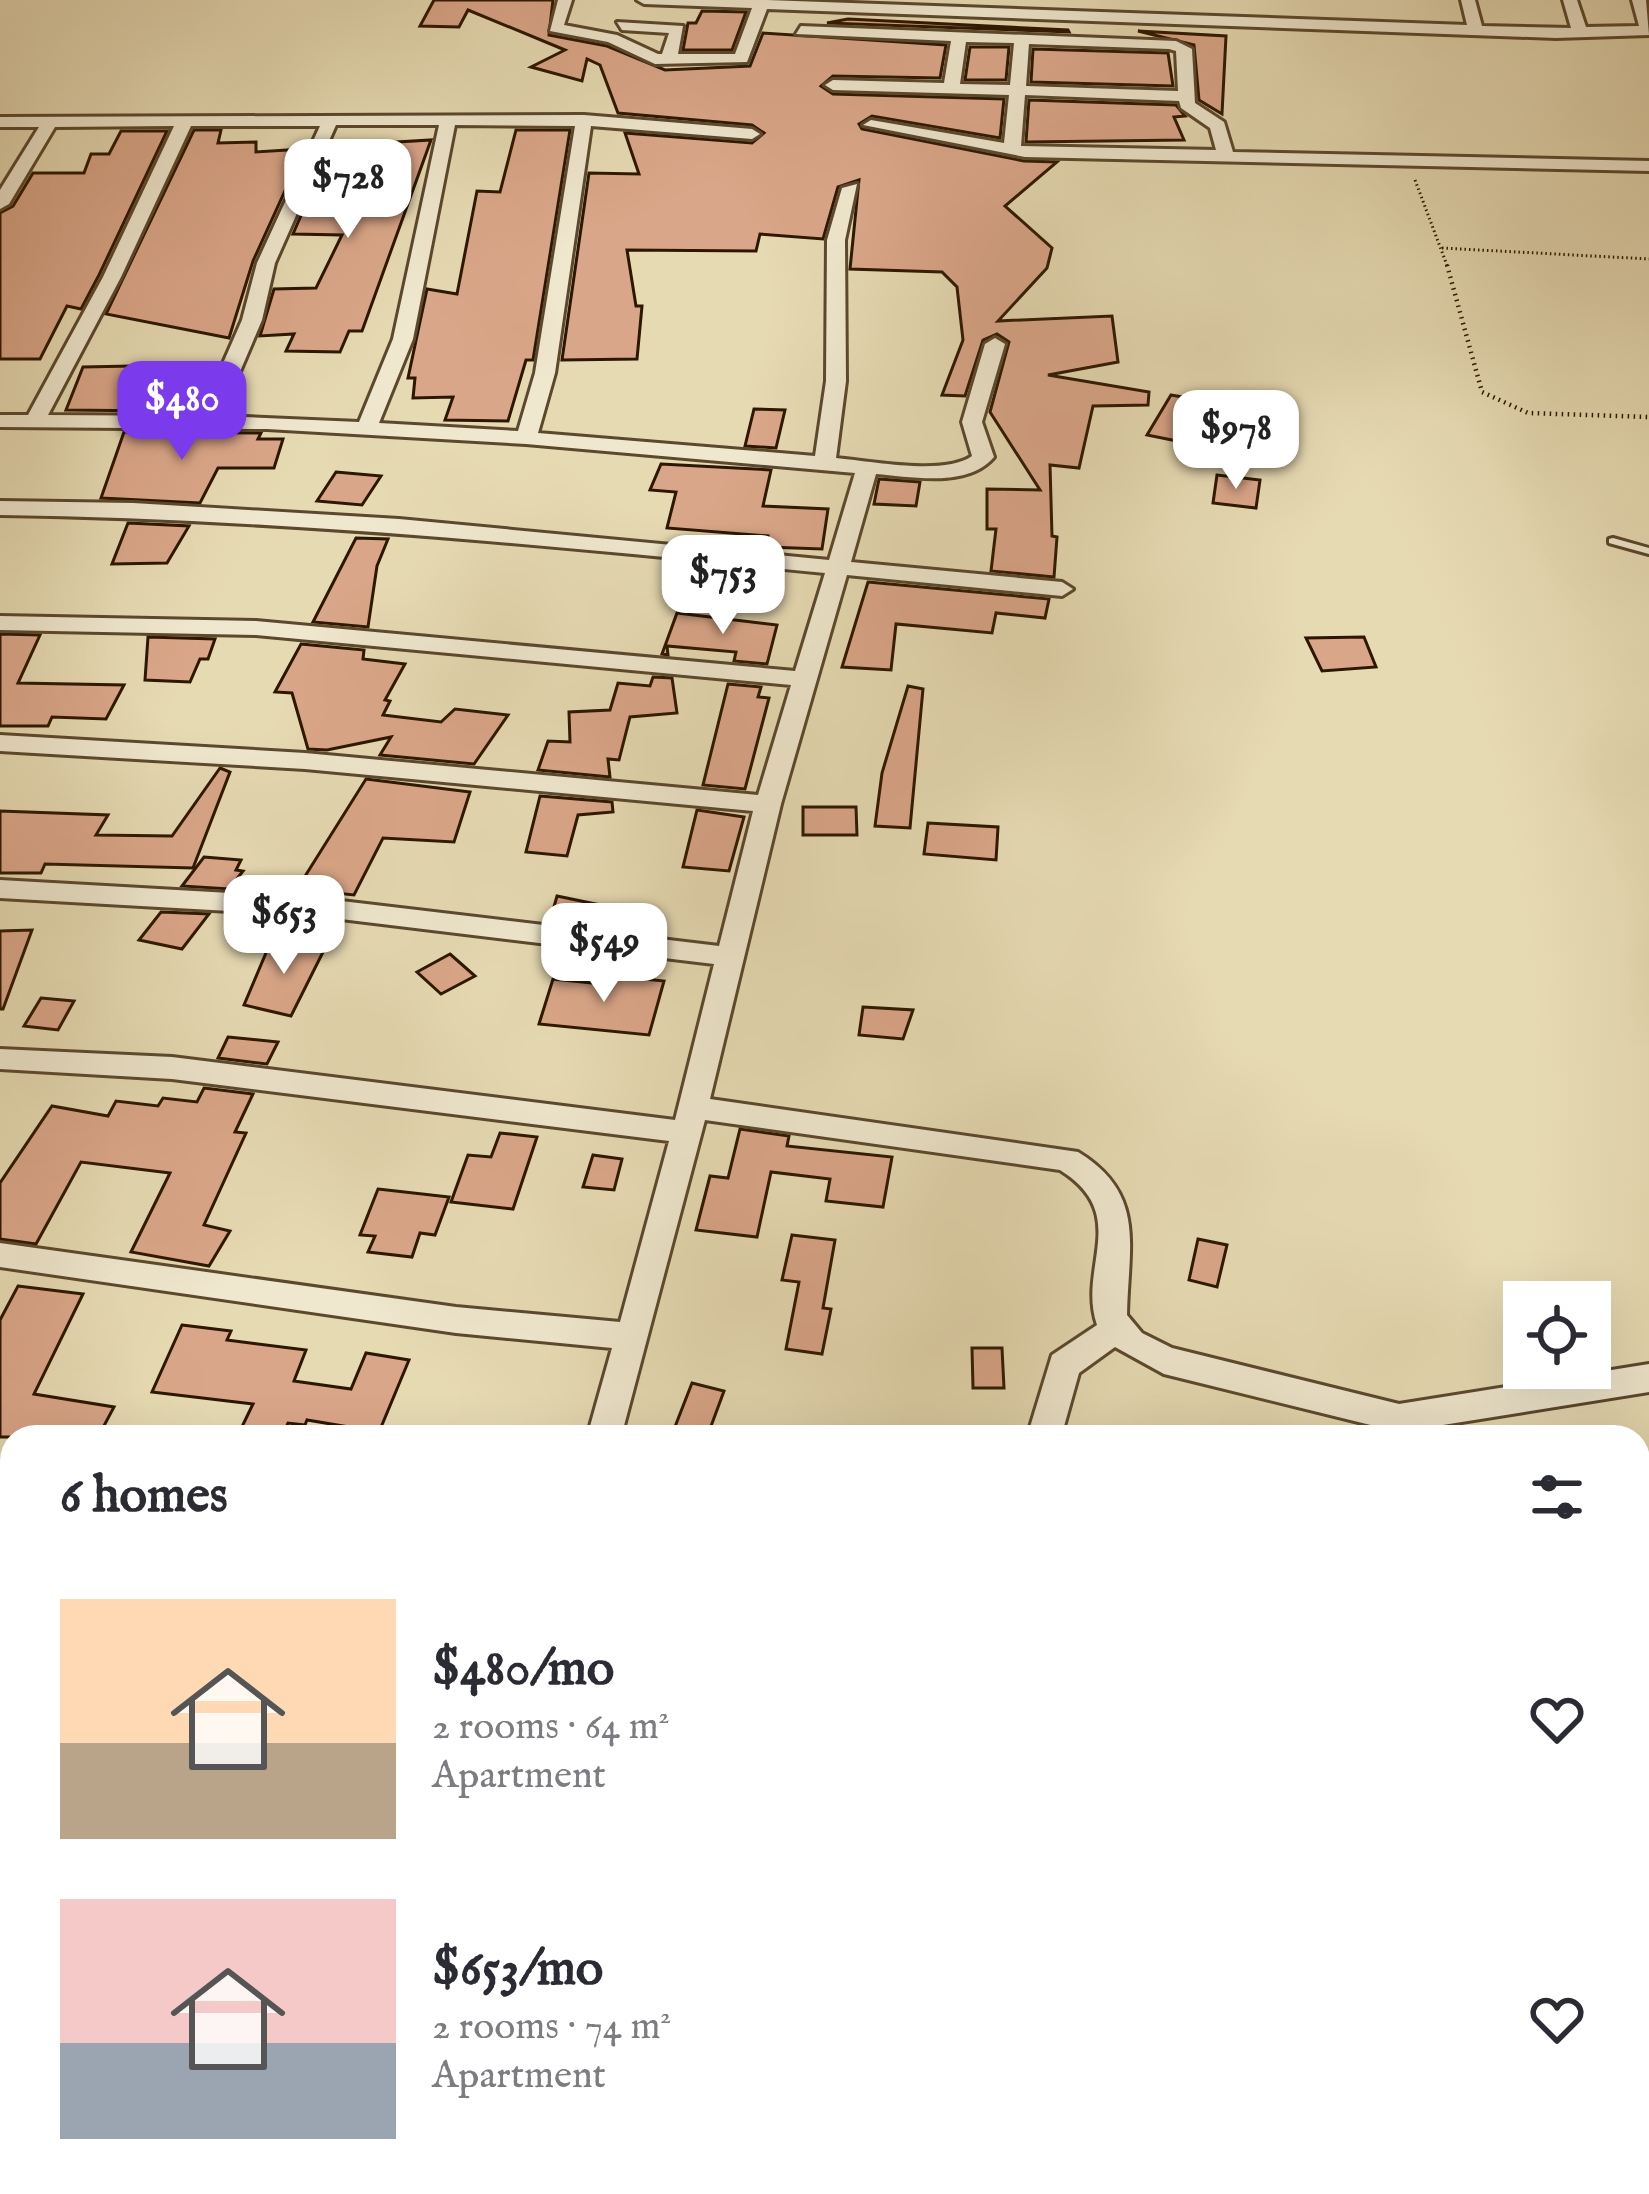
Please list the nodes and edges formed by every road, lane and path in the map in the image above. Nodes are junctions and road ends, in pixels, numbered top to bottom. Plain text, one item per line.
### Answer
1 (565, 0) edge
2 (640, 0) edge
3 (1256, 0) edge
4 (1326, 0) edge
5 (1468, 0) edge
6 (1570, 0) edge
7 (1639, 0) edge
8 (704, 2) edge
9 (782, 3) edge
10 (850, 4) edge
11 (761, 5) junction
12 (913, 5) edge
13 (985, 5) edge
14 (1188, 9) edge
15 (1256, 20) junction
16 (1328, 22) junction
17 (1475, 29) junction
18 (1580, 30) junction
19 (1648, 30) edge
20 (801, 31) dead end
21 (617, 32) junction
22 (959, 37) junction
23 (1022, 39) junction
24 (668, 60) junction
25 (833, 86) dead end
26 (951, 88) junction
27 (1018, 91) junction
28 (1184, 96) junction
29 (448, 120) junction
30 (584, 120) junction
31 (185, 121) junction
32 (330, 121) junction
33 (0, 122) edge
34 (50, 122) junction
35 (871, 125) dead end
36 (752, 134) dead end
37 (1012, 151) junction
38 (1218, 158) junction
39 (1406, 160) junction
40 (1649, 166) edge
41 (850, 188) dead end
42 (0, 204) edge
43 (1442, 248) junction
44 (1649, 259) edge
45 (995, 344) dead end
46 (1649, 417) edge
47 (0, 421) edge
48 (35, 421) junction
49 (208, 422) junction
50 (367, 428) junction
51 (526, 437) junction
52 (826, 462) junction
53 (867, 468) junction
54 (0, 508) edge
55 (1613, 541) dead end
56 (1649, 550) edge
57 (838, 564) junction
58 (1062, 589) dead end
59 (0, 623) edge
60 (807, 679) junction
61 (0, 743) edge
62 (768, 804) junction
63 (0, 889) edge
64 (732, 957) junction
65 (0, 1059) edge
66 (688, 1119) junction
67 (0, 1256) edge
68 (1117, 1329) junction
69 (629, 1336) junction
70 (1649, 1378) edge
71 (607, 1425) edge
72 (1047, 1425) edge

1 - 21 street
2 - 8 street
2 - 21 street
3 - 15 street
4 - 16 street
5 - 17 street
6 - 18 street
7 - 19 street
8 - 11 street
9 - 10 street
9 - 11 street
10 - 12 street
11 - 24 street
12 - 13 street
13 - 14 street
14 - 15 street
15 - 16 street
16 - 17 street
17 - 18 street
18 - 19 street
20 - 22 street
21 - 24 street
21 - 24 street
22 - 23 street
22 - 26 street
23 - 27 street
23 - 28 street
25 - 26 street
26 - 27 street
27 - 28 street
27 - 37 street
28 - 38 street
29 - 30 street
29 - 32 street
29 - 50 street
30 - 36 street
30 - 51 street
31 - 32 street
31 - 34 street
31 - 48 street
32 - 49 street
33 - 34 street
34 - 42 street
35 - 37 street
37 - 38 street
38 - 39 street
39 - 40 street
39 - 43 path
41 - 52 street
43 - 44 path
43 - 46 path
45 - 53 street
47 - 48 street
48 - 49 street
49 - 50 street
50 - 51 street
51 - 52 street
52 - 53 street
53 - 57 street
54 - 57 street
55 - 56 lane
57 - 58 street
57 - 60 street
59 - 60 street
60 - 62 street
61 - 62 street
62 - 64 street
63 - 64 street
64 - 66 street
65 - 66 street
66 - 68 street
66 - 69 street
67 - 69 street
68 - 70 street
68 - 72 street
69 - 71 street

